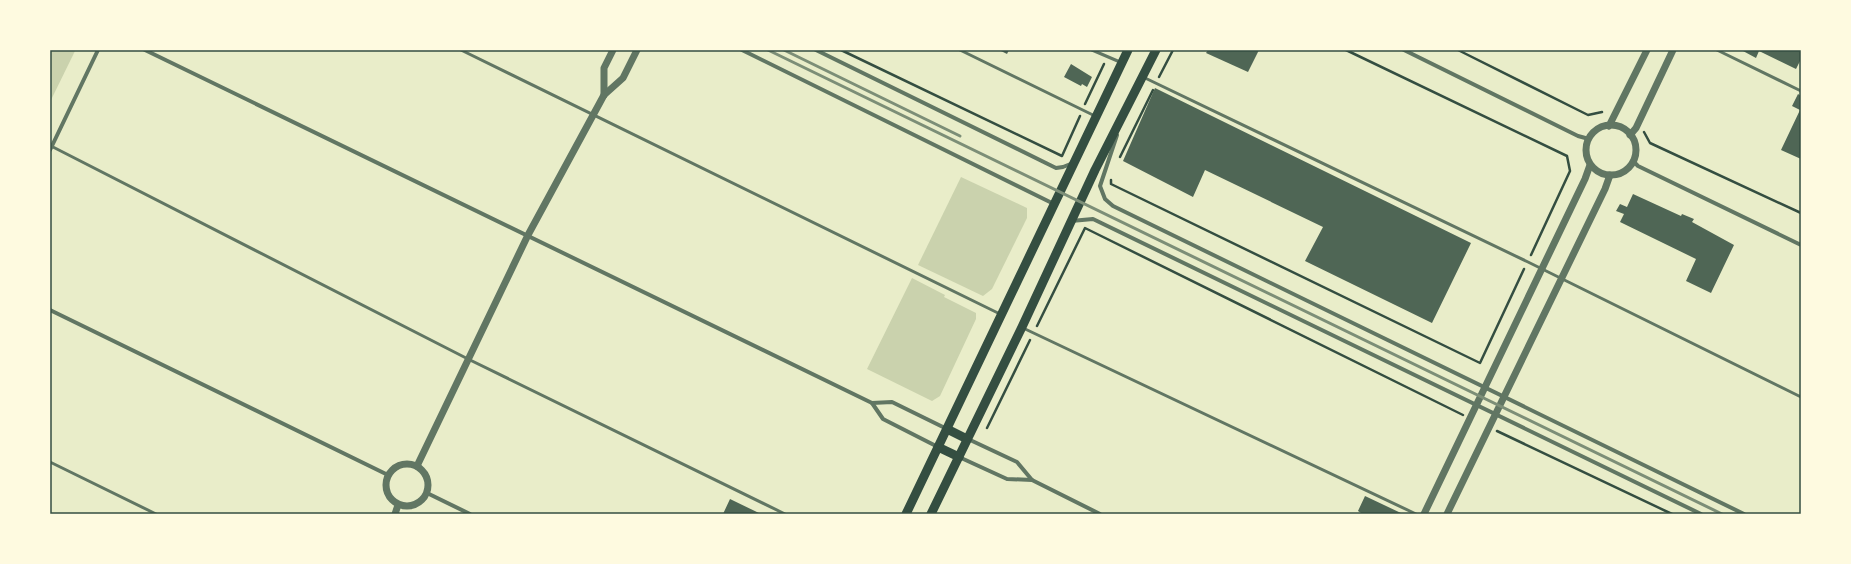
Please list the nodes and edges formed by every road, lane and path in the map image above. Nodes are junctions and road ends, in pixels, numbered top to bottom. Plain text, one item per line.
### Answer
1 (98, 50) edge
2 (145, 50) edge
3 (461, 50) edge
4 (613, 50) edge
5 (637, 50) edge
6 (742, 50) edge
7 (816, 50) edge
8 (841, 50) edge
9 (960, 50) edge
10 (1092, 50) edge
11 (1128, 50) edge
12 (1156, 50) edge
13 (1173, 50) edge
14 (1346, 50) edge
15 (1404, 50) edge
16 (1458, 50) edge
17 (1647, 50) edge
18 (1673, 50) edge
19 (1717, 50) edge
20 (1107, 57) junction
21 (1122, 63) junction
22 (1143, 77) junction
23 (1156, 83) junction
24 (1801, 91) edge
25 (604, 95) junction
26 (1126, 109) junction
27 (1082, 110) junction
28 (1602, 112) dead end
29 (594, 114) junction
30 (1096, 117) junction
31 (1609, 126) junction
32 (1644, 132) dead end
33 (1630, 135) junction
34 (1588, 139) junction
35 (51, 148) edge
36 (1633, 161) junction
37 (1074, 162) junction
38 (1117, 164) dead end
39 (1590, 164) junction
40 (1610, 175) junction
41 (1111, 184) dead end
42 (1054, 204) junction
43 (1801, 213) edge
44 (1071, 221) junction
45 (528, 235) junction
46 (1801, 245) edge
47 (1528, 262) junction
48 (1541, 269) junction
49 (1561, 280) junction
50 (50, 310) edge
51 (1002, 315) junction
52 (1022, 327) junction
53 (1034, 332) junction
54 (468, 359) junction
55 (1484, 388) junction
56 (1801, 397) edge
57 (1505, 398) junction
58 (872, 403) junction
59 (1477, 405) junction
60 (1496, 414) junction
61 (1463, 415) dead end
62 (988, 428) dead end
63 (947, 429) junction
64 (1496, 431) dead end
65 (967, 439) junction
66 (938, 447) junction
67 (958, 457) junction
68 (50, 462) edge
69 (417, 466) junction
70 (388, 474) junction
71 (1032, 480) junction
72 (427, 493) junction
73 (398, 505) junction
74 (156, 514) edge
75 (395, 514) edge
76 (470, 514) edge
77 (785, 514) edge
78 (906, 514) edge
79 (931, 514) edge
80 (1100, 514) edge
81 (1416, 514) edge
82 (1424, 514) edge
83 (1447, 514) edge
84 (1672, 514) edge
85 (1700, 514) edge
86 (1744, 514) edge

1 - 35 street
2 - 45 street
3 - 29 lane
4 - 25 street
5 - 25 street
6 - 42 street
7 - 37 street
8 - 27 path
9 - 27 lane
10 - 20 lane
11 - 21 main road
12 - 22 main road
13 - 23 path
14 - 47 path
15 - 34 street
16 - 28 path
17 - 31 street
18 - 33 street
19 - 24 lane
20 - 21 lane
20 - 27 path
21 - 30 main road
22 - 23 lane
22 - 26 main road
23 - 38 path
23 - 47 lane
25 - 29 street
26 - 44 main road
26 - 55 street
27 - 30 lane
29 - 45 street
29 - 51 lane
30 - 37 main road
31 - 33 street
31 - 34 street
32 - 43 path
33 - 36 street
34 - 39 street
35 - 54 lane
36 - 40 street
36 - 46 street
37 - 42 main road
39 - 40 street
39 - 48 street
40 - 49 street
41 - 47 path
42 - 51 main road
44 - 52 main road
44 - 59 street
45 - 54 street
45 - 58 street
47 - 48 lane
48 - 49 lane
48 - 55 street
49 - 56 lane
49 - 57 street
50 - 70 street
51 - 63 main road
52 - 53 lane
52 - 65 main road
53 - 61 path
53 - 62 path
53 - 81 lane
54 - 69 street
54 - 77 lane
55 - 57 street
55 - 59 street
57 - 60 street
57 - 86 street
58 - 63 street
58 - 66 street
59 - 60 street
59 - 82 street
60 - 83 street
60 - 85 street
63 - 65 main road
63 - 66 main road
64 - 84 path
65 - 67 main road
65 - 71 street
66 - 67 main road
66 - 78 main road
67 - 71 street
67 - 79 main road
68 - 74 lane
69 - 70 street
69 - 72 street
70 - 73 street
71 - 80 street
72 - 73 street
72 - 76 street
73 - 75 street

